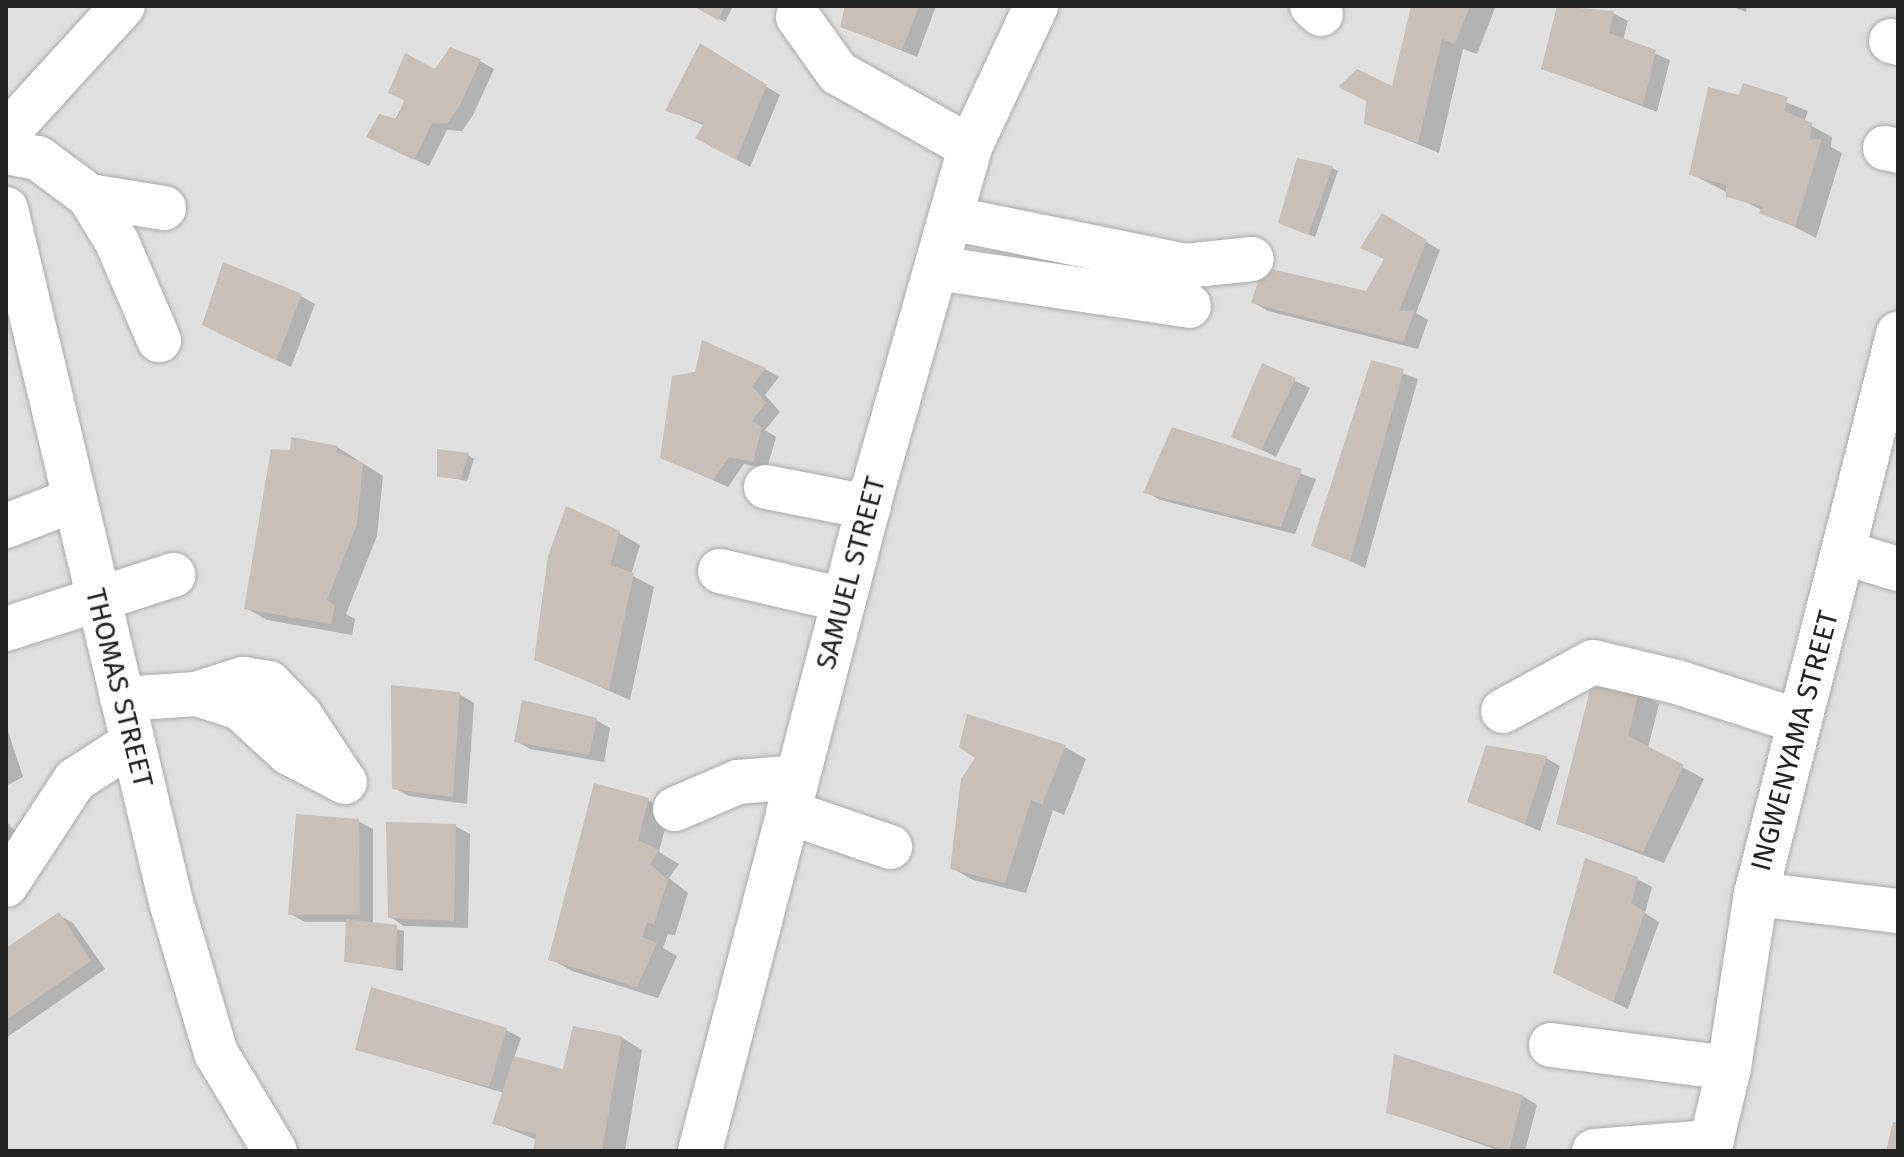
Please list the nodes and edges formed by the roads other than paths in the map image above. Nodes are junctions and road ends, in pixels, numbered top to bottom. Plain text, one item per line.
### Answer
1 (122, 6) edge
2 (1036, 6) edge
3 (798, 17) dead end
4 (6, 134) edge
5 (970, 147) junction
6 (6, 152) edge
7 (89, 196) junction
8 (164, 208) dead end
9 (6, 209) edge
10 (950, 218) junction
11 (1252, 259) dead end
12 (936, 268) junction
13 (1189, 306) dead end
14 (1898, 334) edge
15 (159, 340) dead end
16 (766, 487) dead end
17 (73, 500) junction
18 (869, 507) junction
19 (6, 526) edge
20 (1845, 553) junction
21 (1898, 569) edge
22 (720, 571) dead end
23 (173, 575) dead end
24 (97, 598) junction
25 (844, 600) junction
26 (6, 629) edge
27 (197, 694) dead end
28 (122, 699) junction
29 (1503, 711) dead end
30 (1798, 721) junction
31 (132, 743) junction
32 (793, 794) junction
33 (675, 809) dead end
34 (890, 847) dead end
35 (6, 885) edge
36 (1756, 894) junction
37 (1898, 911) edge
38 (1551, 1045) dead end
39 (1729, 1068) junction
40 (1710, 1147) edge
41 (275, 1151) edge
42 (700, 1151) edge
43 (1594, 1151) edge

1 - 4 street
2 - 5 street, SAMUEL STREET
3 - 5 street
5 - 10 street, SAMUEL STREET
6 - 7 street
7 - 8 street
7 - 15 street
9 - 17 street, THOMAS STREET
10 - 11 street
10 - 12 street, SAMUEL STREET
12 - 13 street
12 - 18 street, SAMUEL STREET
14 - 20 street, INGWENYAMA STREET
16 - 18 street
17 - 19 street
17 - 24 street, THOMAS STREET
18 - 25 street, SAMUEL STREET
20 - 21 street
20 - 30 street, INGWENYAMA STREET
22 - 25 street
23 - 24 street
24 - 26 street
24 - 28 street, THOMAS STREET
25 - 32 street, SAMUEL STREET
27 - 28 street
28 - 31 street, THOMAS STREET
29 - 30 street
30 - 36 street, INGWENYAMA STREET
31 - 35 street
31 - 41 street, THOMAS STREET
32 - 33 street
32 - 34 street
32 - 42 street, SAMUEL STREET
36 - 37 street
36 - 39 street, INGWENYAMA STREET
38 - 39 street
39 - 40 street, INGWENYAMA STREET
40 - 43 street

